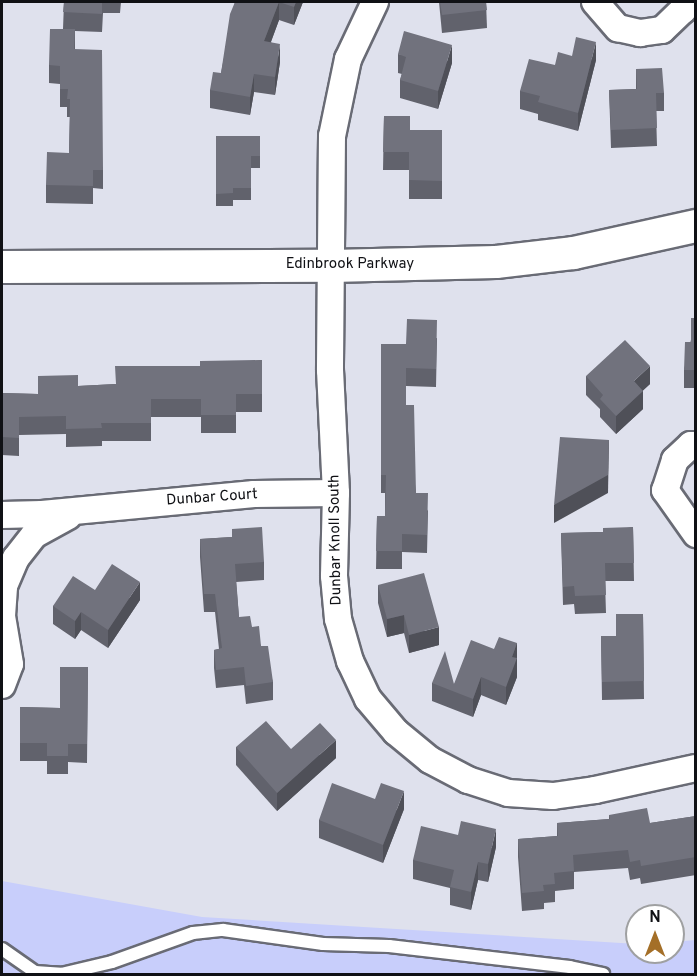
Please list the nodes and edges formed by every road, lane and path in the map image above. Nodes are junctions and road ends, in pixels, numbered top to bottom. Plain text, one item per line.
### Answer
1 (375, 2) edge
2 (595, 2) edge
3 (685, 2) edge
4 (696, 226) edge
5 (332, 266) junction
6 (2, 267) edge
7 (696, 445) edge
8 (336, 493) junction
9 (88, 510) junction
10 (2, 516) edge
11 (696, 534) edge
12 (2, 685) edge
13 (696, 768) edge
14 (2, 949) edge
15 (603, 975) edge

1 - 5 street, Dunbar Knoll South
2 - 3 street
4 - 5 street, Edinbrook Parkway
5 - 6 street, Edinbrook Parkway
5 - 8 street, Dunbar Knoll South
7 - 11 street
8 - 9 street, Dunbar Court
8 - 13 street, Dunbar Knoll South
9 - 10 street, Dunbar Court
9 - 12 street, Dunbar Court
14 - 15 lane

